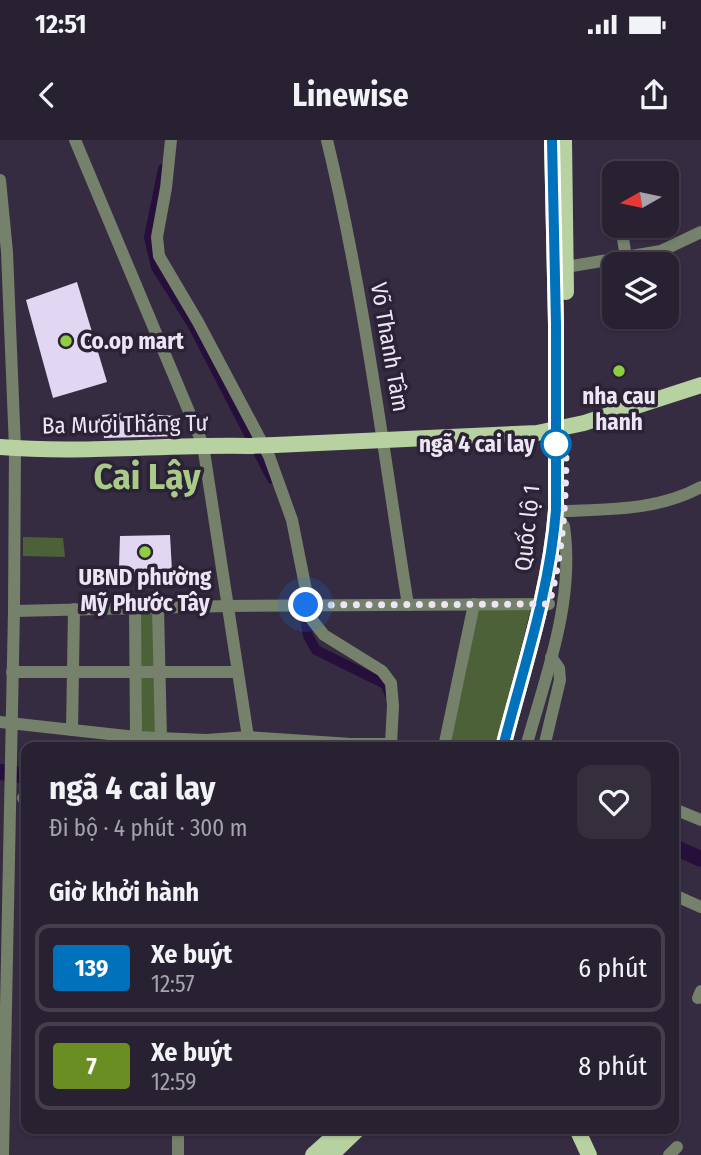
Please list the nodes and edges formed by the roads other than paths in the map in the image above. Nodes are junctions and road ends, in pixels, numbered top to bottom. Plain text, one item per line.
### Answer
1 (75, 140) edge
2 (171, 140) edge
3 (327, 140) edge
4 (552, 140) edge
5 (564, 140) edge
6 (0, 180) edge
7 (701, 232) edge
8 (658, 252) edge
9 (602, 263) edge
10 (566, 267) junction
11 (701, 385) edge
12 (561, 429) junction
13 (384, 441) junction
14 (203, 445) junction
15 (7, 447) edge
16 (701, 487) edge
17 (565, 519) junction
18 (474, 604) junction
19 (545, 604) junction
20 (308, 605) junction
21 (408, 605) junction
22 (228, 606) junction
23 (158, 607) junction
24 (135, 608) junction
25 (74, 609) junction
26 (14, 611) junction
27 (7, 641) edge
28 (551, 657) junction
29 (12, 671) junction
30 (135, 672) junction
31 (159, 672) junction
32 (238, 672) junction
33 (72, 673) junction
34 (6, 722) edge
35 (72, 730) junction
36 (136, 737) junction
37 (248, 737) junction
38 (161, 739) junction
39 (322, 742) edge
40 (388, 742) edge
41 (445, 742) edge
42 (504, 742) edge
43 (514, 742) edge
44 (527, 742) edge
45 (545, 742) edge
46 (679, 811) edge
47 (701, 820) edge
48 (679, 897) edge
49 (701, 907) edge
50 (178, 1134) edge
51 (336, 1134) edge
52 (354, 1134) edge
53 (579, 1134) edge
54 (338, 1152) edge
55 (3, 1155) edge
56 (178, 1155) edge
57 (313, 1155) edge
58 (589, 1155) edge

1 - 14 street
2 - 20 street
3 - 13 street, Võ Thanh Tâm
4 - 12 main road, Quốc lộ 1
5 - 10 main road, Quốc lộ 1
6 - 15 street
7 - 8 street
9 - 10 street
10 - 12 main road, Quốc lộ 1
11 - 12 main road
12 - 13 main road
12 - 17 main road, Quốc lộ 1
12 - 19 main road, Quốc lộ 1
13 - 14 main road, Ba Mươi Tháng Tư, bridge
13 - 21 street, Võ Thanh Tâm
14 - 15 main road, Ba Mươi Tháng Tư
14 - 22 street
15 - 26 street
16 - 17 street
17 - 19 main road, Quốc lộ 1
17 - 28 street
18 - 19 street
18 - 21 street
18 - 41 street
19 - 42 main road, Quốc lộ 1
19 - 43 main road, Quốc lộ 1
20 - 21 street
20 - 22 street
20 - 40 street
22 - 23 street
22 - 32 street
23 - 24 street
23 - 31 street
24 - 25 street
24 - 30 street
25 - 26 street
25 - 33 street
26 - 27 street
27 - 29 street
28 - 44 street
28 - 45 street
29 - 33 street
29 - 34 street
30 - 31 street
30 - 33 street
30 - 36 street
31 - 32 street
31 - 38 street
32 - 37 street
33 - 35 street
34 - 35 street
34 - 55 street
35 - 36 street
36 - 38 street
37 - 38 street
37 - 39 street
46 - 47 street
48 - 49 street
50 - 56 street
51 - 57 main road
52 - 54 main road
53 - 58 main road

